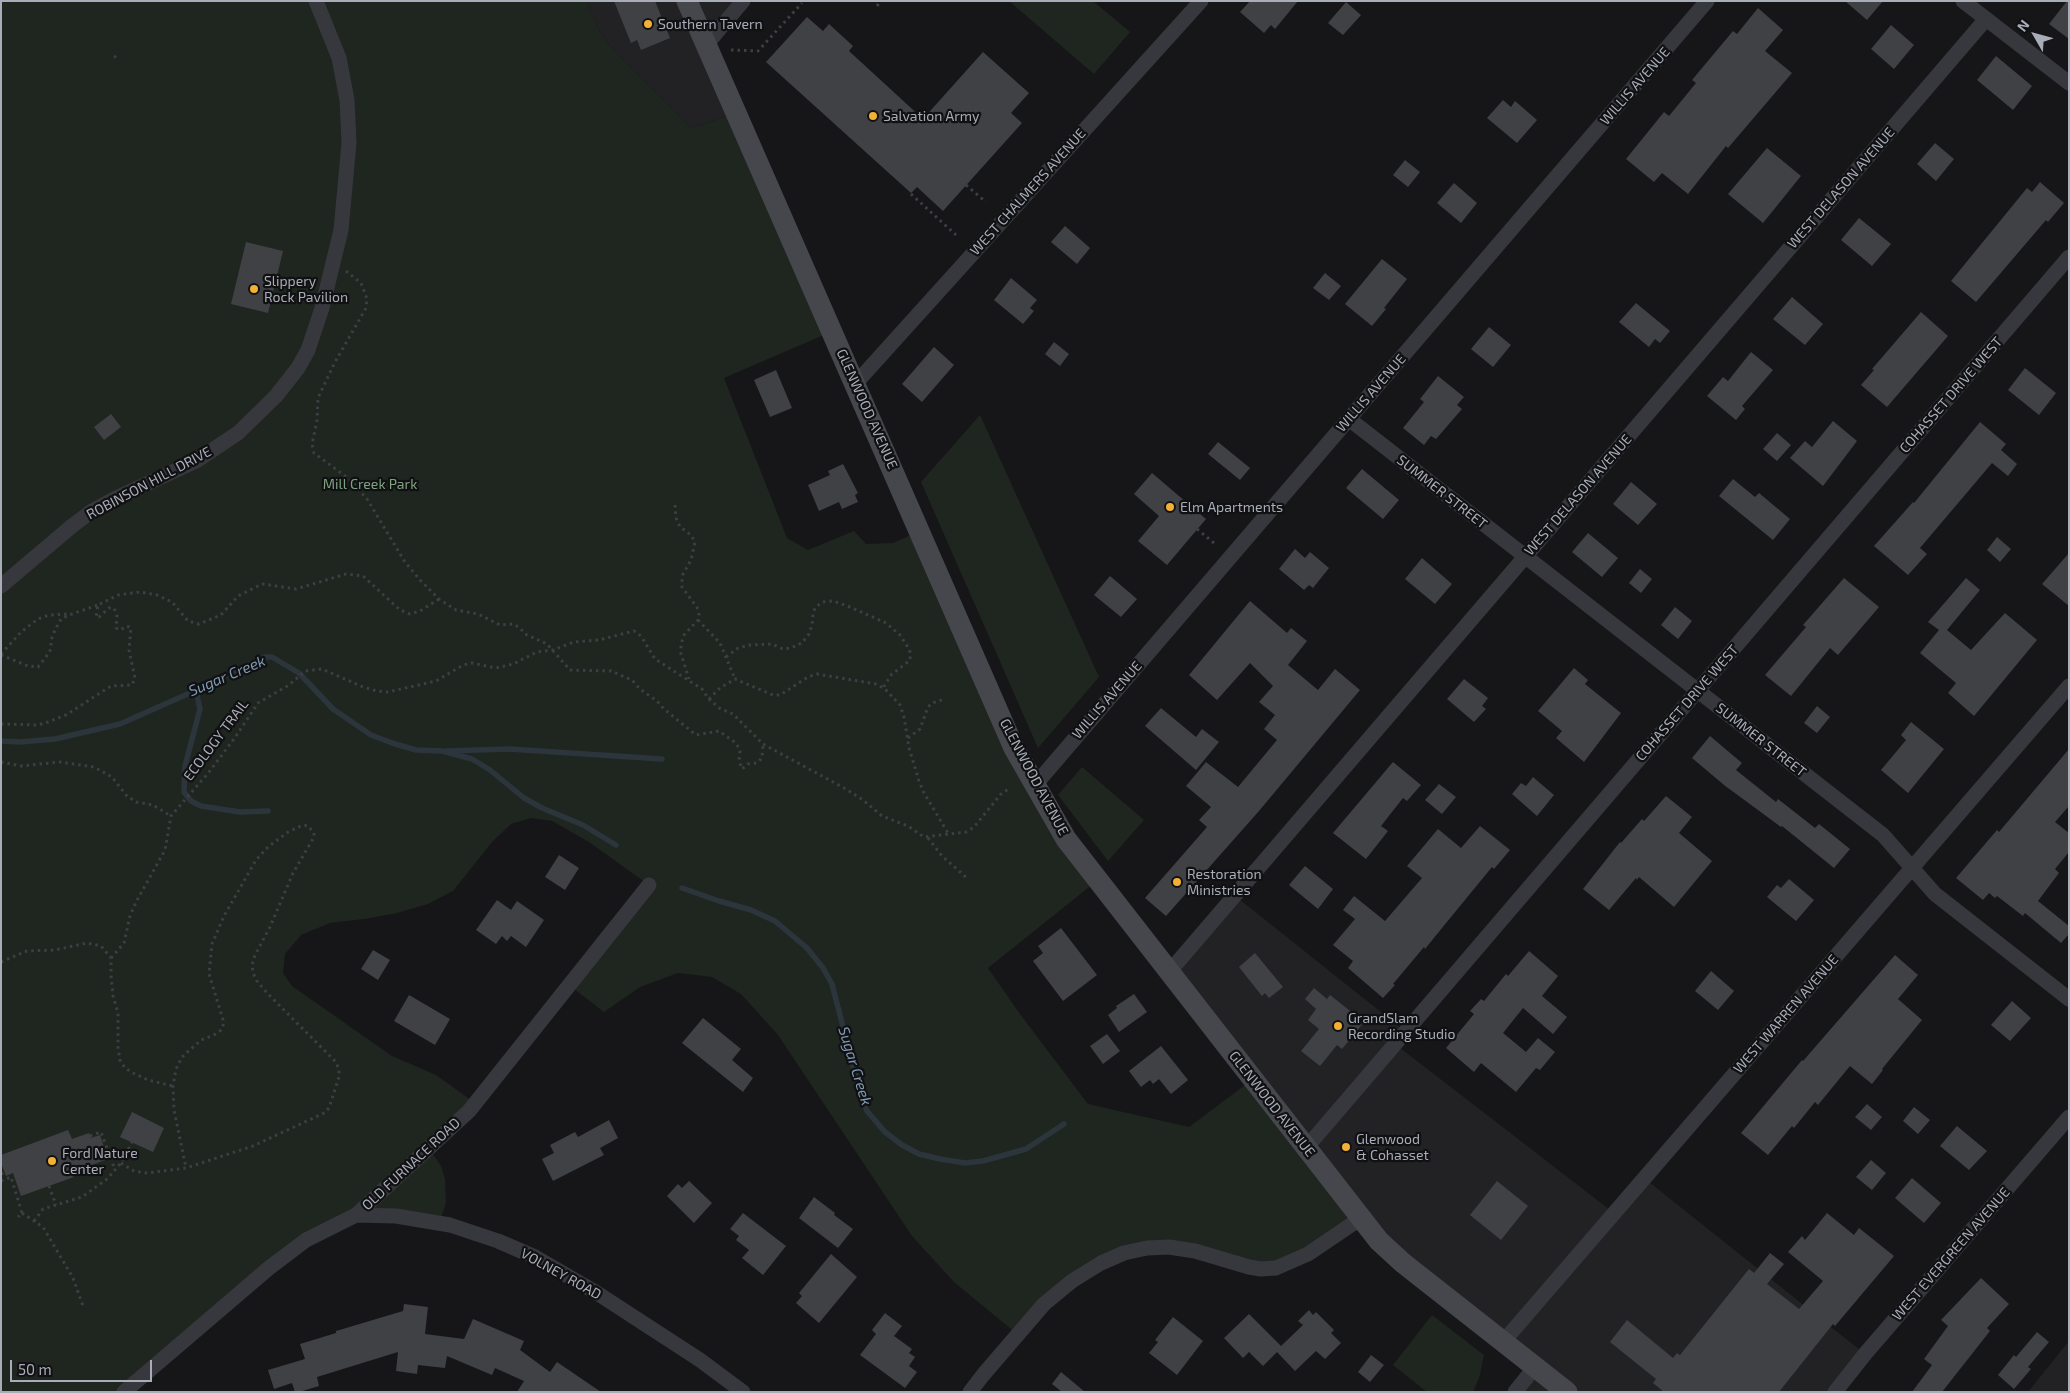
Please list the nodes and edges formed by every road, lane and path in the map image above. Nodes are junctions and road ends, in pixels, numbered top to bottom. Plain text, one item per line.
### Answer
1 (316, 1) edge
2 (688, 1) edge
3 (743, 1) edge
4 (882, 1) edge
5 (1201, 1) edge
6 (1707, 1) edge
7 (1963, 1) edge
8 (802, 3) dead end
9 (877, 6) dead end
10 (1986, 19) junction
11 (706, 44) junction
12 (731, 50) dead end
13 (114, 56) dead end
14 (118, 59) dead end
15 (2069, 83) edge
16 (966, 185) dead end
17 (911, 194) dead end
18 (986, 202) dead end
19 (956, 235) dead end
20 (2069, 257) edge
21 (332, 264) junction
22 (856, 383) junction
23 (1349, 419) junction
24 (676, 505) dead end
25 (1197, 529) dead end
26 (1214, 543) dead end
27 (1525, 556) junction
28 (1, 586) edge
29 (438, 599) junction
30 (98, 605) junction
31 (69, 614) junction
32 (698, 620) junction
33 (553, 650) junction
34 (1, 654) edge
35 (726, 656) junction
36 (735, 679) junction
37 (690, 680) junction
38 (2069, 686) edge
39 (883, 688) junction
40 (1698, 691) junction
41 (709, 699) junction
42 (945, 699) dead end
43 (1, 724) edge
44 (908, 738) junction
45 (763, 744) junction
46 (1, 762) edge
47 (1035, 785) junction
48 (1010, 788) dead end
49 (171, 816) junction
50 (948, 834) junction
51 (928, 838) junction
52 (1913, 868) junction
53 (968, 879) dead end
54 (649, 885) dead end
55 (111, 958) junction
56 (1, 962) edge
57 (1170, 971) junction
58 (2069, 999) edge
59 (172, 1086) junction
60 (2069, 1117) edge
61 (90, 1136) dead end
62 (132, 1142) dead end
63 (1306, 1148) junction
64 (121, 1163) junction
65 (186, 1168) junction
66 (115, 1170) junction
67 (1, 1181) edge
68 (49, 1186) dead end
69 (56, 1205) junction
70 (22, 1213) junction
71 (356, 1215) junction
72 (18, 1217) dead end
73 (1361, 1218) junction
74 (34, 1220) junction
75 (82, 1306) dead end
76 (1503, 1342) junction
77 (1535, 1366) junction
78 (124, 1392) edge
79 (743, 1392) edge
80 (970, 1392) edge
81 (1515, 1392) edge
82 (1567, 1392) edge
83 (1835, 1392) edge

1 - 21 street, ROBINSON HILL DRIVE
2 - 11 main road, GLENWOOD AVENUE
3 - 11 street
4 - 9 path
5 - 22 street, WEST CHALMERS AVENUE
6 - 23 street, WILLIS AVENUE
7 - 10 street
8 - 12 path
10 - 15 street
10 - 27 street, WEST DELASON AVENUE
11 - 22 main road, GLENWOOD AVENUE
13 - 14 path
16 - 18 path
17 - 19 path
20 - 40 street, COHASSET DRIVE WEST
21 - 28 street, ROBINSON HILL DRIVE
21 - 29 path
22 - 47 main road, GLENWOOD AVENUE
23 - 27 street, SUMMER STREET
23 - 47 street, WILLIS AVENUE
24 - 32 path
25 - 26 path
27 - 40 street, SUMMER STREET
27 - 57 street, WEST DELASON AVENUE
29 - 30 path
29 - 33 path
30 - 31 path
30 - 43 path
31 - 34 path
31 - 34 path
32 - 35 path
32 - 37 path
33 - 37 path, ECOLOGY TRAIL
33 - 45 path
33 - 49 path, ECOLOGY TRAIL
35 - 36 path
35 - 39 path
36 - 39 path
36 - 41 path
37 - 41 path
38 - 52 street, WEST WARREN AVENUE
39 - 44 path
40 - 52 street, SUMMER STREET
40 - 63 street, COHASSET DRIVE WEST
41 - 45 path
42 - 44 path
44 - 50 path
45 - 51 path
46 - 49 path
47 - 57 main road, GLENWOOD AVENUE
48 - 50 path
49 - 55 path
50 - 51 path
51 - 53 path
52 - 58 street, SUMMER STREET
52 - 76 street, WEST WARREN AVENUE
54 - 71 street, OLD FURNACE ROAD
55 - 56 path
55 - 59 path
57 - 63 main road, GLENWOOD AVENUE
59 - 65 path
59 - 65 path
60 - 83 street, WEST EVERGREEN AVENUE
61 - 66 path
62 - 64 path
63 - 73 main road, GLENWOOD AVENUE
64 - 65 path
64 - 66 path
66 - 69 path
67 - 70 path
68 - 69 path
69 - 74 path
70 - 72 path
70 - 74 path
71 - 78 street, OLD FURNACE ROAD
71 - 79 street, VOLNEY ROAD
73 - 76 main road, GLENWOOD AVENUE
73 - 80 street
74 - 75 path
76 - 77 main road, GLENWOOD AVENUE
77 - 81 street
77 - 82 main road, GLENWOOD AVENUE

